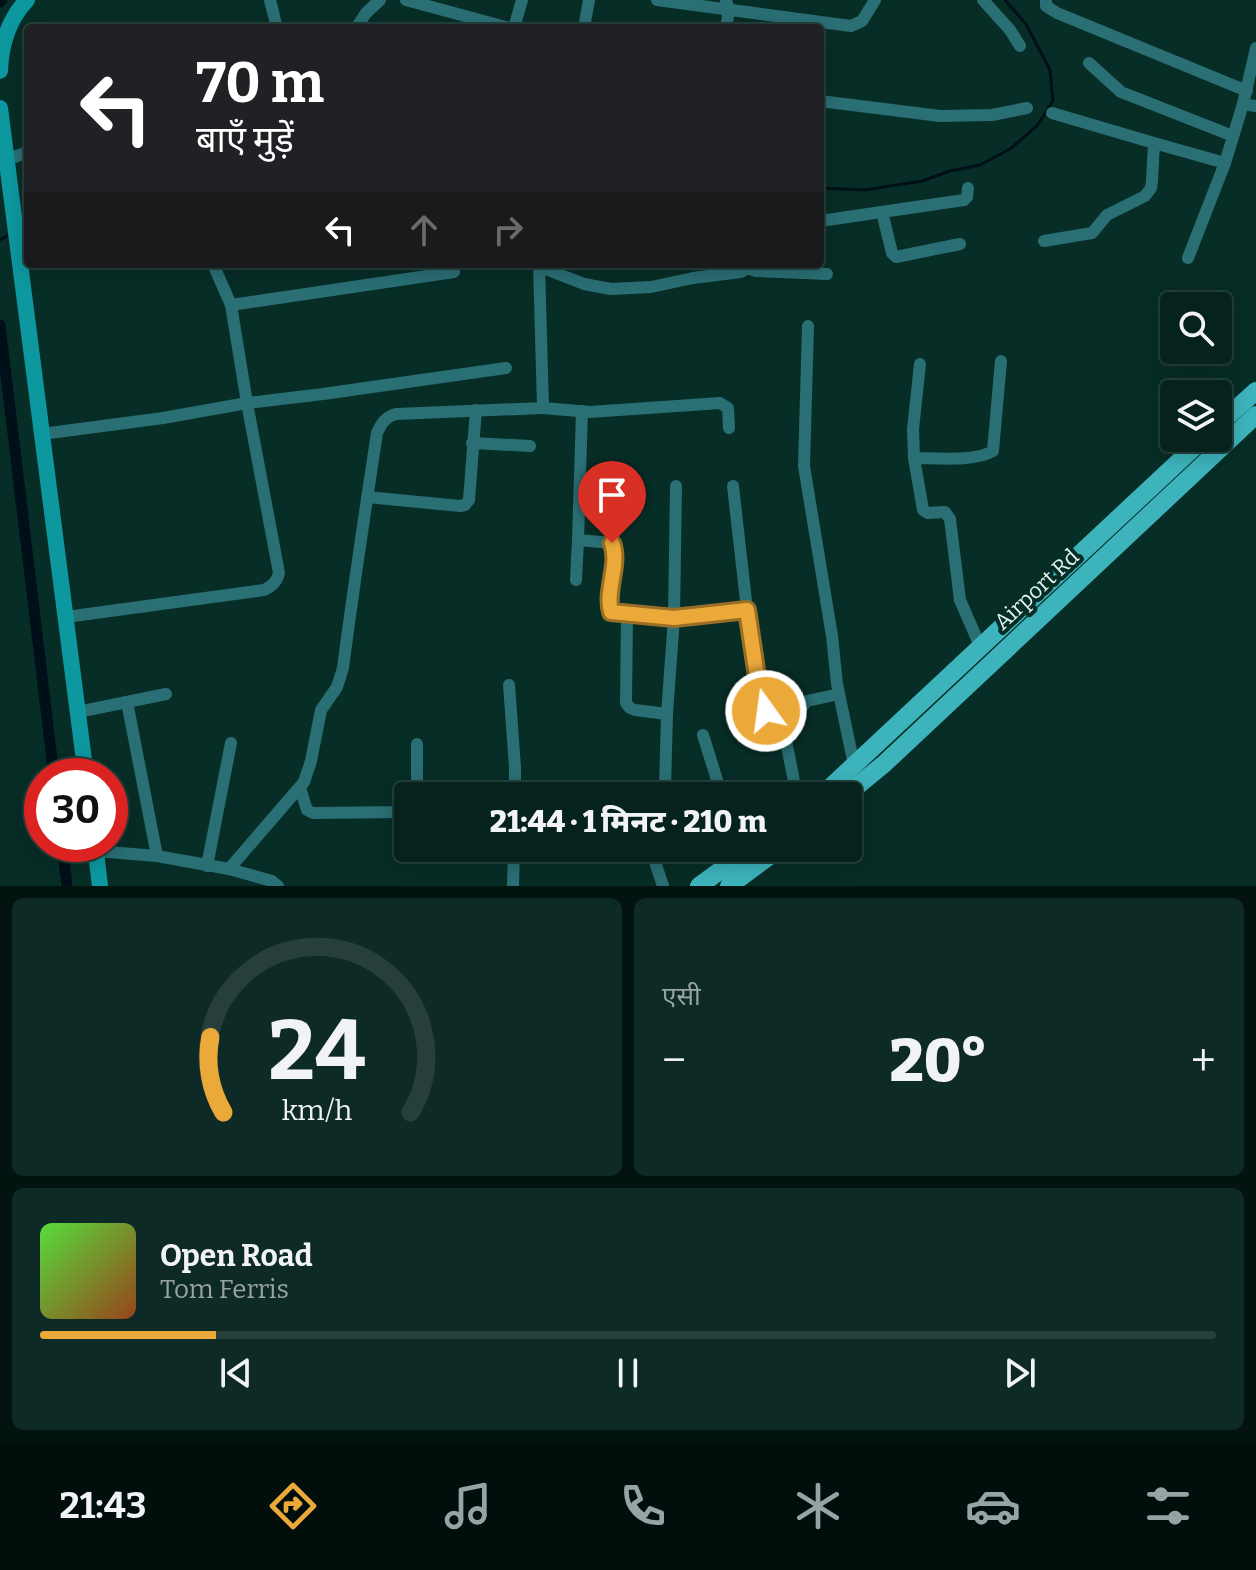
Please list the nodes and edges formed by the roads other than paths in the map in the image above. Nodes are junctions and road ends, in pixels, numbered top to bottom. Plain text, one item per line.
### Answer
1 (27, 0) edge
2 (270, 0) edge
3 (380, 0) edge
4 (406, 0) edge
5 (522, 0) edge
6 (589, 0) edge
7 (657, 0) edge
8 (769, 0) edge
9 (875, 0) edge
10 (983, 0) edge
11 (1042, 2) edge
12 (727, 5) edge
13 (762, 14) junction
14 (276, 24) edge
15 (359, 24) edge
16 (497, 24) edge
17 (513, 24) edge
18 (585, 24) edge
19 (1020, 46) dead end
20 (1256, 48) edge
21 (1089, 63) dead end
22 (0, 71) edge
23 (1247, 91) junction
24 (824, 102) edge
25 (1250, 105) edge
26 (0, 108) edge
27 (1027, 108) dead end
28 (1052, 113) dead end
29 (1233, 136) junction
30 (1154, 143) junction
31 (24, 153) edge
32 (6, 160) junction
33 (1225, 163) junction
34 (968, 188) dead end
35 (6, 194) edge
36 (882, 212) junction
37 (824, 220) edge
38 (1044, 241) dead end
39 (960, 244) dead end
40 (1188, 258) dead end
41 (215, 268) edge
42 (538, 268) edge
43 (546, 268) edge
44 (745, 268) edge
45 (751, 268) edge
46 (454, 272) dead end
47 (827, 274) dead end
48 (231, 305) junction
49 (808, 326) dead end
50 (1001, 361) dead end
51 (920, 364) dead end
52 (506, 368) dead end
53 (1256, 391) edge
54 (247, 403) junction
55 (543, 408) junction
56 (476, 410) junction
57 (582, 411) junction
58 (1232, 412) edge
59 (1256, 415) edge
60 (729, 428) dead end
61 (42, 434) junction
62 (472, 443) junction
63 (530, 446) dead end
64 (1189, 452) edge
65 (914, 458) junction
66 (676, 486) dead end
67 (733, 486) dead end
68 (367, 497) junction
69 (578, 540) junction
70 (576, 580) dead end
71 (747, 610) junction
72 (627, 615) junction
73 (66, 617) junction
74 (674, 618) junction
75 (980, 646) junction
76 (509, 685) dead end
77 (166, 694) dead end
78 (839, 694) junction
79 (127, 702) junction
80 (78, 712) junction
81 (779, 712) junction
82 (667, 714) junction
83 (703, 735) dead end
84 (231, 743) dead end
85 (417, 744) dead end
86 (84, 758) edge
87 (854, 765) junction
88 (417, 782) edge
89 (515, 782) edge
90 (665, 782) edge
91 (718, 782) edge
92 (794, 782) edge
93 (836, 782) edge
94 (862, 782) edge
95 (300, 788) junction
96 (394, 812) edge
97 (128, 852) edge
98 (157, 856) junction
99 (97, 862) edge
100 (514, 862) edge
101 (655, 862) edge
102 (728, 862) edge
103 (761, 862) edge
104 (207, 866) junction
105 (229, 869) junction
106 (100, 886) edge
107 (278, 886) edge
108 (513, 886) edge
109 (663, 886) edge
110 (699, 886) edge
111 (729, 886) edge

1 - 22 street
2 - 14 street
3 - 15 street
4 - 16 street
5 - 17 street
6 - 18 street
7 - 12 street
8 - 13 street
9 - 13 street
10 - 19 street
11 - 23 street
12 - 13 street
20 - 23 street
21 - 29 street
23 - 25 street
24 - 27 street
25 - 29 street
26 - 32 street
28 - 30 street
29 - 33 street
30 - 33 street
30 - 38 street
31 - 32 street
32 - 35 street
33 - 40 street
34 - 36 street
35 - 61 street
36 - 37 street
36 - 39 street
41 - 48 street
42 - 55 street
43 - 44 street
45 - 47 street
46 - 48 street
48 - 54 street
49 - 78 street
50 - 65 street
51 - 65 street
52 - 54 street
53 - 58 main road
54 - 61 street
54 - 73 street
55 - 56 street
55 - 57 street
56 - 62 street
56 - 68 street
57 - 60 street
57 - 69 street
59 - 94 main road, Airport Rd
61 - 73 street
62 - 63 street
62 - 68 street
64 - 75 main road
65 - 75 street
66 - 74 street
67 - 71 street
68 - 95 street
69 - 70 street
69 - 72 street
71 - 74 street
71 - 81 street
72 - 74 street
72 - 82 street
73 - 80 street
74 - 82 street
75 - 87 main road
76 - 89 street
77 - 79 street
78 - 81 street
78 - 87 street
79 - 80 street
79 - 98 street
80 - 86 street
81 - 92 street
82 - 90 street
83 - 91 street
84 - 104 street
85 - 88 street
87 - 93 main road
95 - 96 street
95 - 105 street
97 - 98 street
98 - 104 street
99 - 106 street
100 - 108 street
101 - 109 street
102 - 110 main road
103 - 111 main road
104 - 105 street
105 - 107 street

